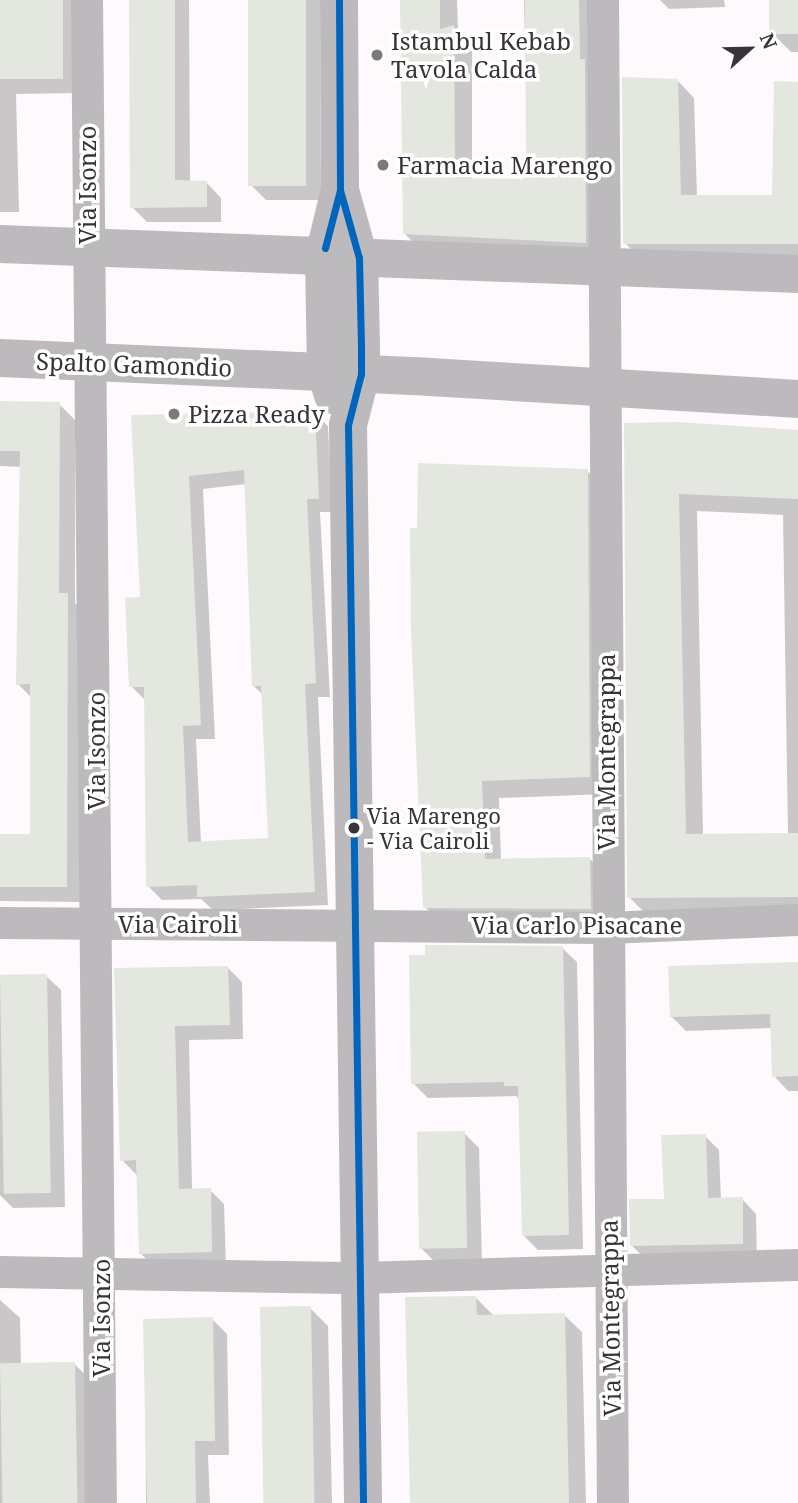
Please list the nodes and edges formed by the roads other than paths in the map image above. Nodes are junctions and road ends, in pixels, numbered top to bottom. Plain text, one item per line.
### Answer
1 (87, 0) edge
2 (339, 0) edge
3 (603, 0) edge
4 (0, 244) edge
5 (88, 247) junction
6 (341, 257) junction
7 (604, 266) junction
8 (798, 274) edge
9 (0, 358) edge
10 (93, 360) junction
11 (344, 373) junction
12 (604, 387) junction
13 (798, 399) edge
14 (798, 920) edge
15 (0, 923) edge
16 (97, 924) junction
17 (356, 925) junction
18 (607, 928) junction
19 (798, 1265) edge
20 (0, 1272) edge
21 (101, 1273) junction
22 (609, 1274) junction
23 (360, 1278) junction
24 (101, 1503) edge
25 (363, 1503) edge
26 (613, 1503) edge

1 - 5 street, Via Isonzo
2 - 6 street
3 - 7 street, Via Montegrappa
4 - 5 street
5 - 6 street
5 - 10 street, Via Isonzo
6 - 7 street
6 - 11 street
7 - 8 street
7 - 12 street, Via Montegrappa
9 - 10 street, Spalto Gamondio
10 - 11 street, Spalto Gamondio
10 - 16 street, Via Isonzo
11 - 12 street, Spalto Gamondio
11 - 17 street
12 - 13 street
12 - 18 street, Via Montegrappa
14 - 18 street, Via Carlo Pisacane
15 - 16 street, Via Cairoli
16 - 17 street, Via Cairoli
16 - 21 street, Via Isonzo
17 - 18 street, Via Carlo Pisacane
17 - 23 street
18 - 22 street, Via Montegrappa
19 - 22 street
20 - 21 street
21 - 23 street
21 - 24 street, Via Isonzo
22 - 23 street
22 - 26 street, Via Montegrappa
23 - 25 street

